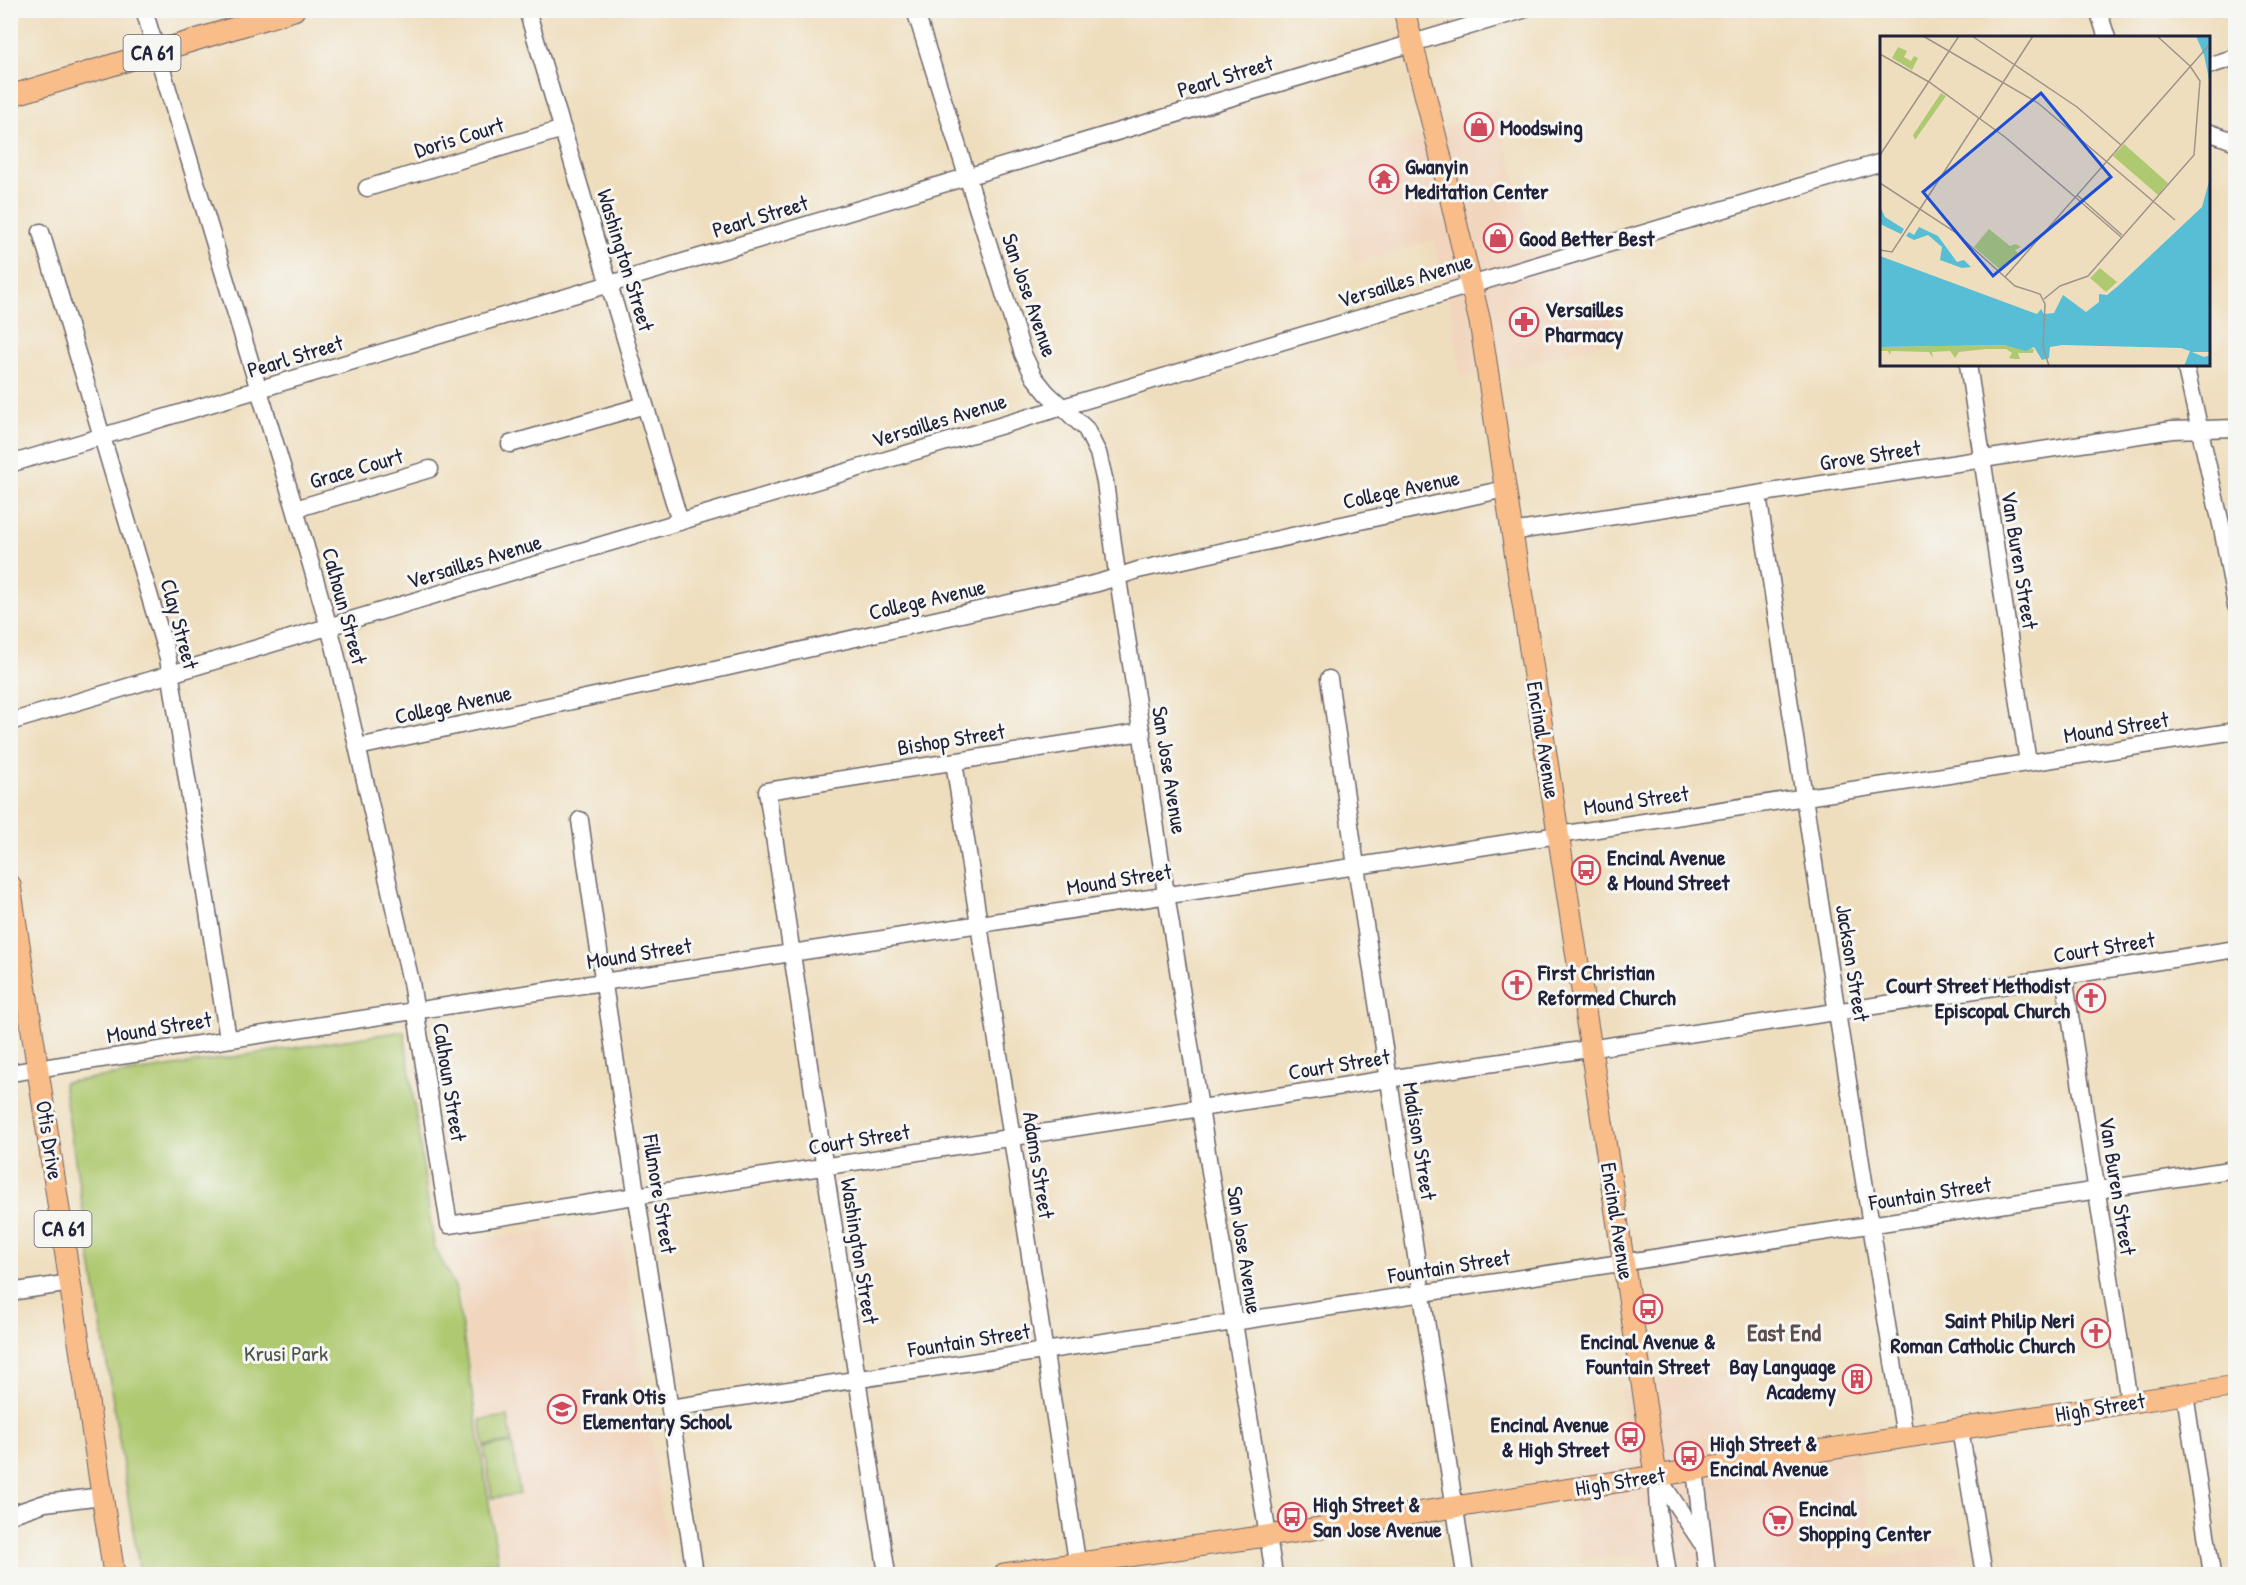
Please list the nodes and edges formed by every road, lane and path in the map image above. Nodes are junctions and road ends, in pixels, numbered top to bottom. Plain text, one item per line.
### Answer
1 (144, 10) edge
2 (294, 10) edge
3 (527, 10) edge
4 (915, 10) edge
5 (1404, 10) edge
6 (1522, 10) edge
7 (2098, 10) edge
8 (2106, 36) edge
9 (1412, 44) junction
10 (157, 52) junction
11 (2235, 57) edge
12 (2210, 65) edge
13 (10, 96) edge
14 (563, 129) junction
15 (2211, 134) edge
16 (2235, 142) edge
17 (1880, 162) edge
18 (968, 177) junction
19 (367, 188) dead end
20 (40, 232) dead end
21 (1471, 283) junction
22 (610, 285) junction
23 (1968, 366) edge
24 (2185, 366) edge
25 (259, 390) junction
26 (645, 405) junction
27 (1064, 406) junction
28 (2235, 428) edge
29 (2199, 430) junction
30 (102, 437) junction
31 (510, 444) dead end
32 (1982, 460) junction
33 (10, 464) edge
34 (430, 469) dead end
35 (1505, 489) junction
36 (1758, 495) junction
37 (295, 509) junction
38 (680, 522) junction
39 (1511, 532) junction
40 (1118, 576) junction
41 (2235, 606) edge
42 (329, 628) junction
43 (171, 674) junction
44 (1329, 679) dead end
45 (10, 722) edge
46 (2235, 731) edge
47 (1142, 732) junction
48 (358, 747) junction
49 (954, 762) junction
50 (2028, 763) junction
51 (767, 791) joint
52 (1805, 798) junction
53 (580, 820) dead end
54 (1558, 834) junction
55 (1356, 866) junction
56 (10, 885) edge
57 (1166, 894) junction
58 (979, 924) junction
59 (2235, 949) edge
60 (791, 952) junction
61 (2064, 976) junction
62 (603, 982) junction
63 (415, 1010) junction
64 (1837, 1012) junction
65 (228, 1039) junction
66 (1591, 1048) junction
67 (39, 1068) junction
68 (10, 1073) edge
69 (1388, 1078) junction
70 (1200, 1109) junction
71 (1012, 1137) junction
72 (825, 1167) junction
73 (2235, 1169) edge
74 (2096, 1190) junction
75 (638, 1197) junction
76 (449, 1225) joint
77 (1872, 1225) junction
78 (1624, 1263) junction
79 (71, 1283) junction
80 (10, 1292) edge
81 (1421, 1294) junction
82 (1233, 1322) junction
83 (1045, 1351) junction
84 (857, 1379) junction
85 (2235, 1386) edge
86 (2185, 1394) junction
87 (2129, 1402) junction
88 (670, 1408) junction
89 (1960, 1429) junction
90 (1905, 1437) junction
91 (1695, 1469) junction
92 (1656, 1475) junction
93 (102, 1496) junction
94 (1454, 1507) junction
95 (10, 1515) edge
96 (1268, 1536) junction
97 (1703, 1545) junction
98 (1078, 1569) edge
99 (114, 1575) edge
100 (694, 1575) edge
101 (887, 1575) edge
102 (1004, 1575) edge
103 (1274, 1575) edge
104 (1465, 1575) edge
105 (1668, 1575) edge
106 (1707, 1575) edge
107 (1984, 1575) edge
108 (2212, 1575) edge

1 - 10 street, Calhoun Street
2 - 10 main road, CA 61
3 - 14 street, Washington Street
4 - 18 street, San Jose Avenue
5 - 9 main road, Encinal Avenue
6 - 9 street, Pearl Street
7 - 8 street
9 - 18 street, Pearl Street
9 - 21 main road, Encinal Avenue
10 - 13 main road, CA 61
10 - 25 street, Calhoun Street
11 - 12 street
14 - 19 street, Doris Court
14 - 22 street, Washington Street
15 - 16 street
17 - 21 street, Versailles Avenue
18 - 22 street, Pearl Street
18 - 27 street, San Jose Avenue
20 - 30 street, Clay Street
21 - 27 street, Versailles Avenue
21 - 35 main road, Encinal Avenue
22 - 25 street, Pearl Street
22 - 26 street, Washington Street
23 - 32 street, Van Buren Street
24 - 29 street
25 - 30 street, Pearl Street
25 - 37 street, Calhoun Street
26 - 31 street
26 - 38 street, Washington Street
27 - 38 street, Versailles Avenue
27 - 40 street, San Jose Avenue
28 - 29 street, Grove Street
29 - 32 street, Grove Street
29 - 41 street
30 - 33 street, Pearl Street
30 - 43 street, Clay Street
32 - 36 street, Grove Street
32 - 50 street, Van Buren Street
34 - 37 street, Grace Court
35 - 39 main road, Encinal Avenue
35 - 40 street, College Avenue
36 - 39 street, Grove Street
36 - 52 street, Jackson Street
37 - 42 street, Calhoun Street
38 - 42 street, Versailles Avenue
39 - 54 main road, Encinal Avenue
40 - 47 street, San Jose Avenue
40 - 48 street, College Avenue
42 - 43 street, Versailles Avenue
42 - 48 street, Calhoun Street
43 - 45 street, Versailles Avenue
43 - 65 street, Clay Street
44 - 55 street, Madison Street
46 - 50 street, Mound Street
47 - 49 street, Bishop Street
47 - 57 street, San Jose Avenue
48 - 63 street, Calhoun Street
49 - 51 street, Bishop Street
49 - 58 street, Adams Street
50 - 52 street, Mound Street
51 - 60 street, Washington Street
52 - 54 street, Mound Street
52 - 64 street, Jackson Street
53 - 62 street, Fillmore Street
54 - 55 street, Mound Street
54 - 66 main road, Encinal Avenue
55 - 57 street, Mound Street
55 - 69 street, Madison Street
56 - 67 main road, Otis Drive / CA 61
57 - 58 street, Mound Street
57 - 70 street, San Jose Avenue
58 - 60 street, Mound Street
58 - 71 street, Adams Street
59 - 61 street, Court Street
60 - 62 street, Mound Street
60 - 72 street, Washington Street
61 - 64 street, Court Street
61 - 74 street, Van Buren Street
62 - 63 street, Mound Street
62 - 75 street, Fillmore Street
63 - 65 street, Mound Street
63 - 76 street, Calhoun Street
64 - 66 street, Court Street
64 - 77 street, Jackson Street
65 - 67 street, Mound Street
66 - 69 street, Court Street
66 - 78 main road, Encinal Avenue
67 - 68 street, Mound Street
67 - 79 main road, Otis Drive / CA 61
69 - 70 street, Court Street
69 - 81 street, Madison Street
70 - 71 street, Court Street
70 - 82 street, San Jose Avenue
71 - 72 street, Court Street
71 - 83 street, Adams Street
72 - 75 street, Court Street
72 - 84 street, Washington Street
73 - 74 street, Fountain Street
74 - 77 street, Fountain Street
74 - 87 street, Van Buren Street
75 - 76 street, Court Street
75 - 88 street, Fillmore Street
77 - 78 street, Fountain Street
77 - 90 street, Jackson Street
78 - 81 street, Fountain Street
78 - 92 main road, Encinal Avenue
79 - 80 street
79 - 93 main road, Otis Drive / CA 61
81 - 82 street, Fountain Street
81 - 94 street, Madison Street
82 - 83 street, Fountain Street
82 - 96 street, San Jose Avenue
83 - 84 street, Fountain Street
83 - 98 street, Adams Street
84 - 88 street, Fountain Street
84 - 101 street, Washington Street
85 - 86 main road, High Street
86 - 87 main road, High Street
86 - 108 street
87 - 89 main road, High Street
88 - 100 street, Fillmore Street
89 - 90 main road, High Street
89 - 107 street
90 - 91 main road, High Street
91 - 92 main road, High Street
91 - 97 street, Encinal Avenue
92 - 94 main road, High Street
92 - 97 street, Encinal Avenue
92 - 105 street, Encinal Avenue
93 - 95 street
93 - 99 main road, Otis Drive / CA 61
94 - 96 main road, High Street
94 - 104 street, Madison Street
96 - 98 main road, High Street
96 - 103 street, San Jose Avenue
97 - 106 street, Encinal Avenue
98 - 102 main road, High Street

